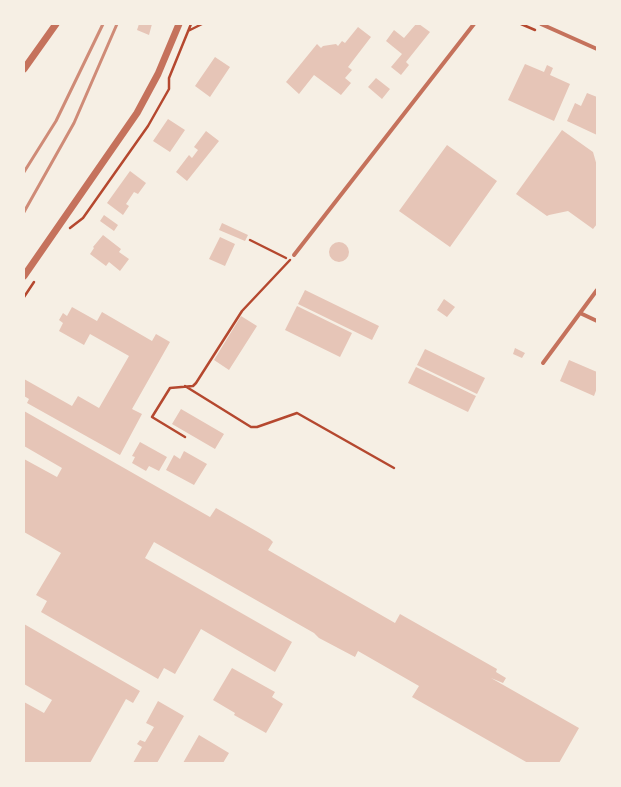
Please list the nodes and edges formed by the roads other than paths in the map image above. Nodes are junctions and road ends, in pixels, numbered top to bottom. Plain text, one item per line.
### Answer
1 (56, 24) edge
2 (179, 24) edge
3 (474, 24) edge
4 (541, 24) edge
5 (597, 50) edge
6 (25, 66) edge
7 (294, 255) road end
8 (24, 276) edge
9 (597, 290) edge
10 (580, 313) junction
11 (597, 321) edge
12 (543, 363) dead end

1 - 6 street
2 - 8 street
3 - 7 street
4 - 5 street
9 - 10 street
10 - 11 street
10 - 12 street

